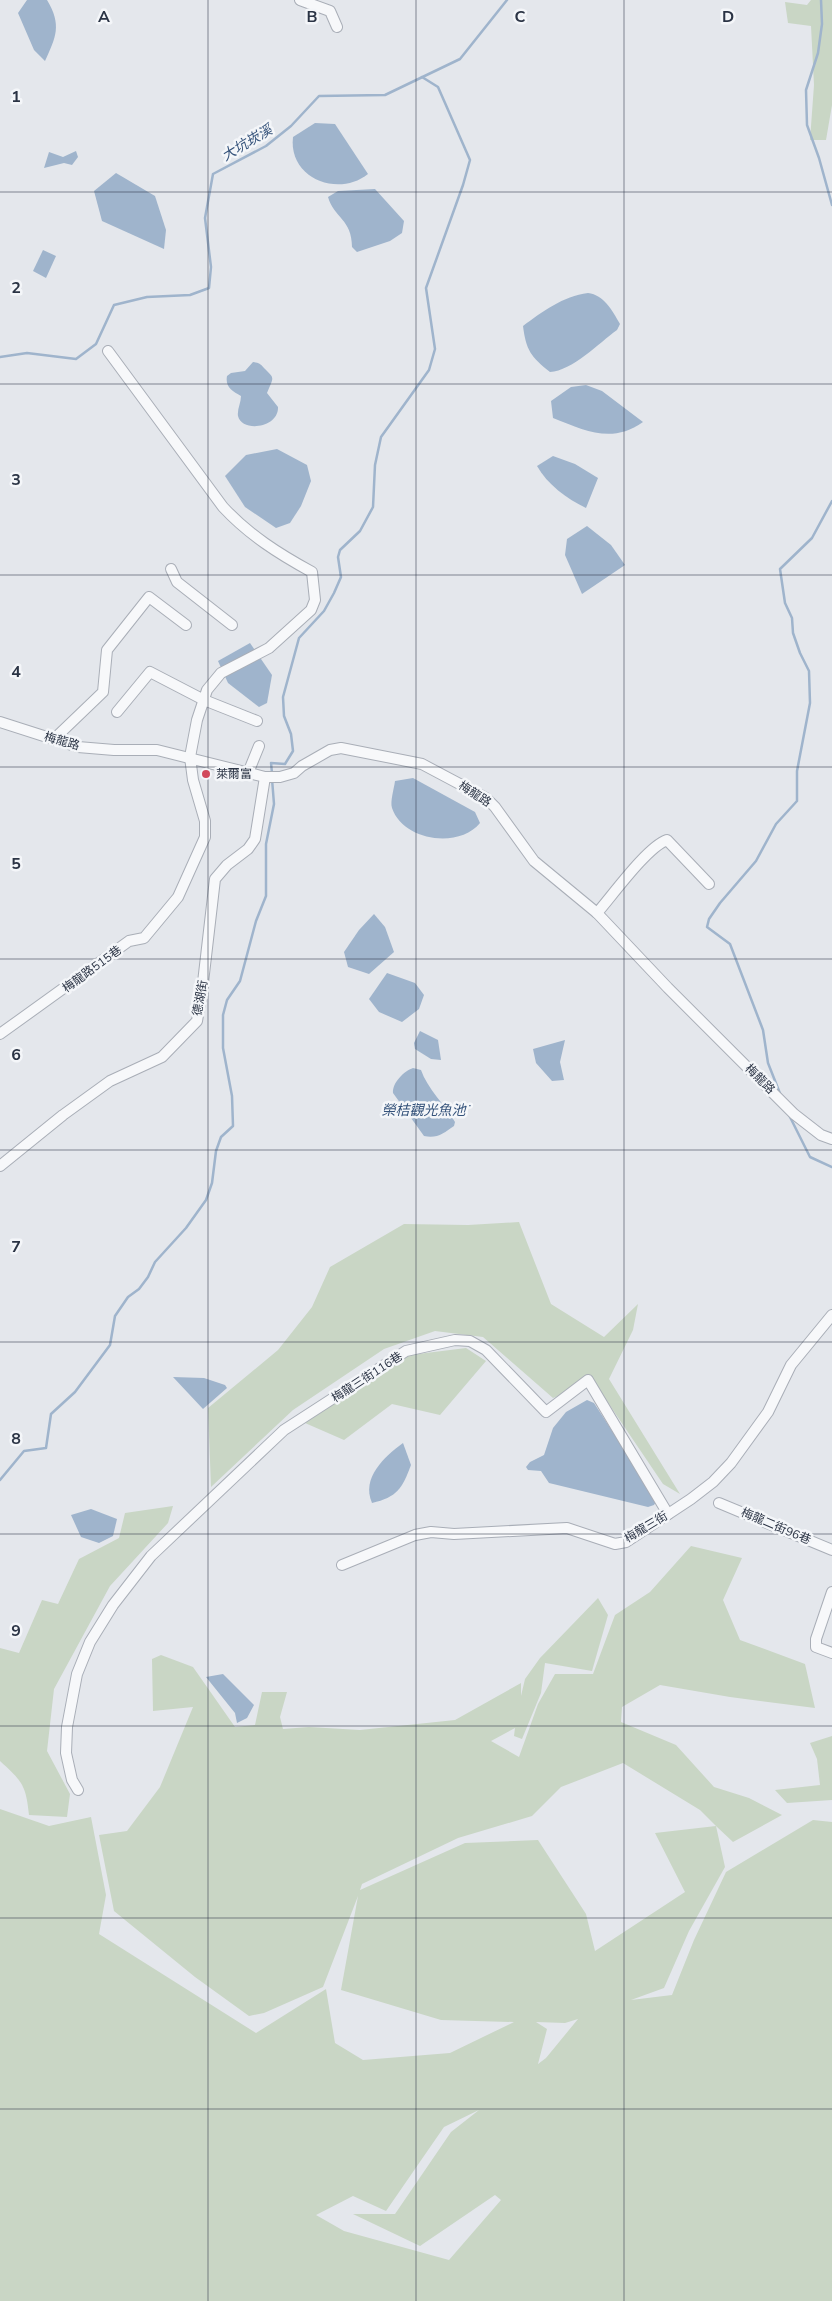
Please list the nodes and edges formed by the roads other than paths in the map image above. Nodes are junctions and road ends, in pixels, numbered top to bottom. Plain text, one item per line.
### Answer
1 (300, 0) edge
2 (337, 27) dead end
3 (108, 351) dead end
4 (172, 569) dead end
5 (186, 625) dead end
6 (232, 625) dead end
7 (204, 700) junction
8 (117, 712) dead end
9 (257, 721) dead end
10 (0, 722) edge
11 (53, 740) junction
12 (259, 746) dead end
13 (190, 757) junction
14 (248, 773) junction
15 (266, 777) junction
16 (709, 884) dead end
17 (597, 913) junction
18 (0, 1034) edge
19 (832, 1139) edge
20 (2, 1162) edge
21 (832, 1314) edge
22 (719, 1503) dead end
23 (668, 1514) junction
24 (832, 1550) edge
25 (342, 1565) dead end
26 (831, 1598) edge
27 (832, 1653) edge
28 (78, 1790) dead end

1 - 2 street
3 - 7 street, 梅龍路515巷
4 - 6 street
5 - 11 street
7 - 8 street
7 - 9 street
7 - 13 street, 梅龍路515巷
10 - 11 street, 梅龍路
11 - 13 street, 梅龍路
12 - 14 street
13 - 14 street, 梅龍路
13 - 18 street, 梅龍路515巷
14 - 15 street, 梅龍路
15 - 17 street, 梅龍路
15 - 20 street, 德湖街
16 - 17 street
17 - 19 street, 梅龍路
21 - 23 street, 梅龍三街
22 - 24 street, 梅龍二街96巷
23 - 25 street, 梅龍三街
23 - 28 street, 梅龍三街116巷
26 - 27 street

